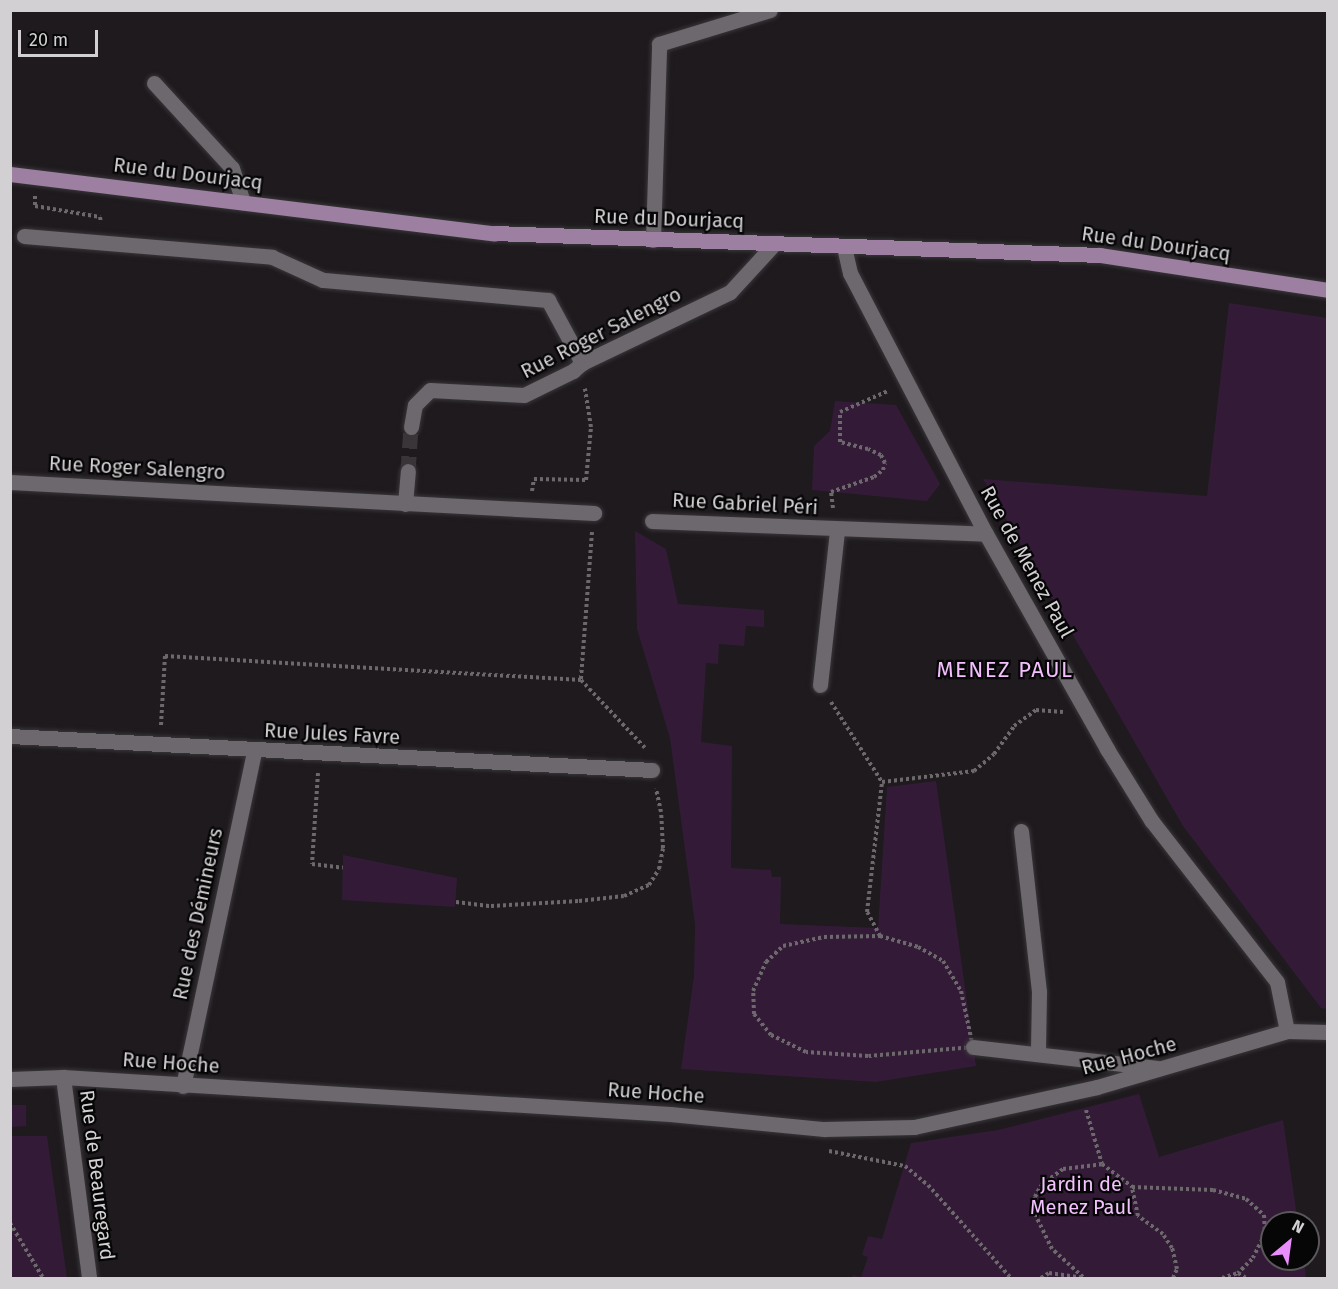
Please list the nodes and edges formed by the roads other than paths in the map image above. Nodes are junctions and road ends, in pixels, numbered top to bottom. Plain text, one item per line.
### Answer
1 (770, 10) edge
2 (154, 83) dead end
3 (10, 174) edge
4 (243, 202) junction
5 (24, 236) dead end
6 (654, 240) junction
7 (774, 244) junction
8 (844, 246) junction
9 (1328, 290) edge
10 (582, 363) junction
11 (411, 427) tunnel mouth
12 (408, 471) tunnel mouth
13 (10, 482) edge
14 (405, 504) junction
15 (594, 513) road end
16 (652, 521) dead end
17 (837, 530) junction
18 (987, 534) junction
19 (820, 685) road end
20 (10, 736) edge
21 (254, 751) junction
22 (652, 770) road end
23 (1021, 831) dead end
24 (1287, 1031) junction
25 (1328, 1032) edge
26 (973, 1047) road end
27 (1038, 1052) junction
28 (1166, 1069) junction
29 (63, 1077) junction
30 (10, 1079) edge
31 (183, 1086) junction
32 (88, 1278) edge

1 - 6 street
2 - 4 street
3 - 4 main road, Rue du Dourjacq
4 - 6 main road, Rue du Dourjacq
5 - 10 street
6 - 7 main road, Rue du Dourjacq
7 - 8 main road, Rue du Dourjacq
7 - 10 street, Rue Roger Salengro
8 - 9 main road, Rue du Dourjacq
8 - 18 street, Rue de Menez Paul
10 - 11 street, Rue Roger Salengro
12 - 14 street
13 - 14 street, Rue Roger Salengro
14 - 15 street, Rue Roger Salengro
16 - 17 street, Rue Gabriel Péri
17 - 18 street, Rue Gabriel Péri
17 - 19 street, Rue Gabriel Péri
18 - 24 street, Rue de Menez Paul
20 - 21 street, Rue Jules Favre
21 - 22 street, Rue Jules Favre
21 - 31 street, Rue des Démineurs
23 - 27 street
24 - 25 street
24 - 28 street, Rue Hoche
26 - 27 street
27 - 28 street
28 - 31 street, Rue Hoche
29 - 30 street, Rue Hoche
29 - 31 street, Rue Hoche
29 - 32 street, Rue de Beauregard

